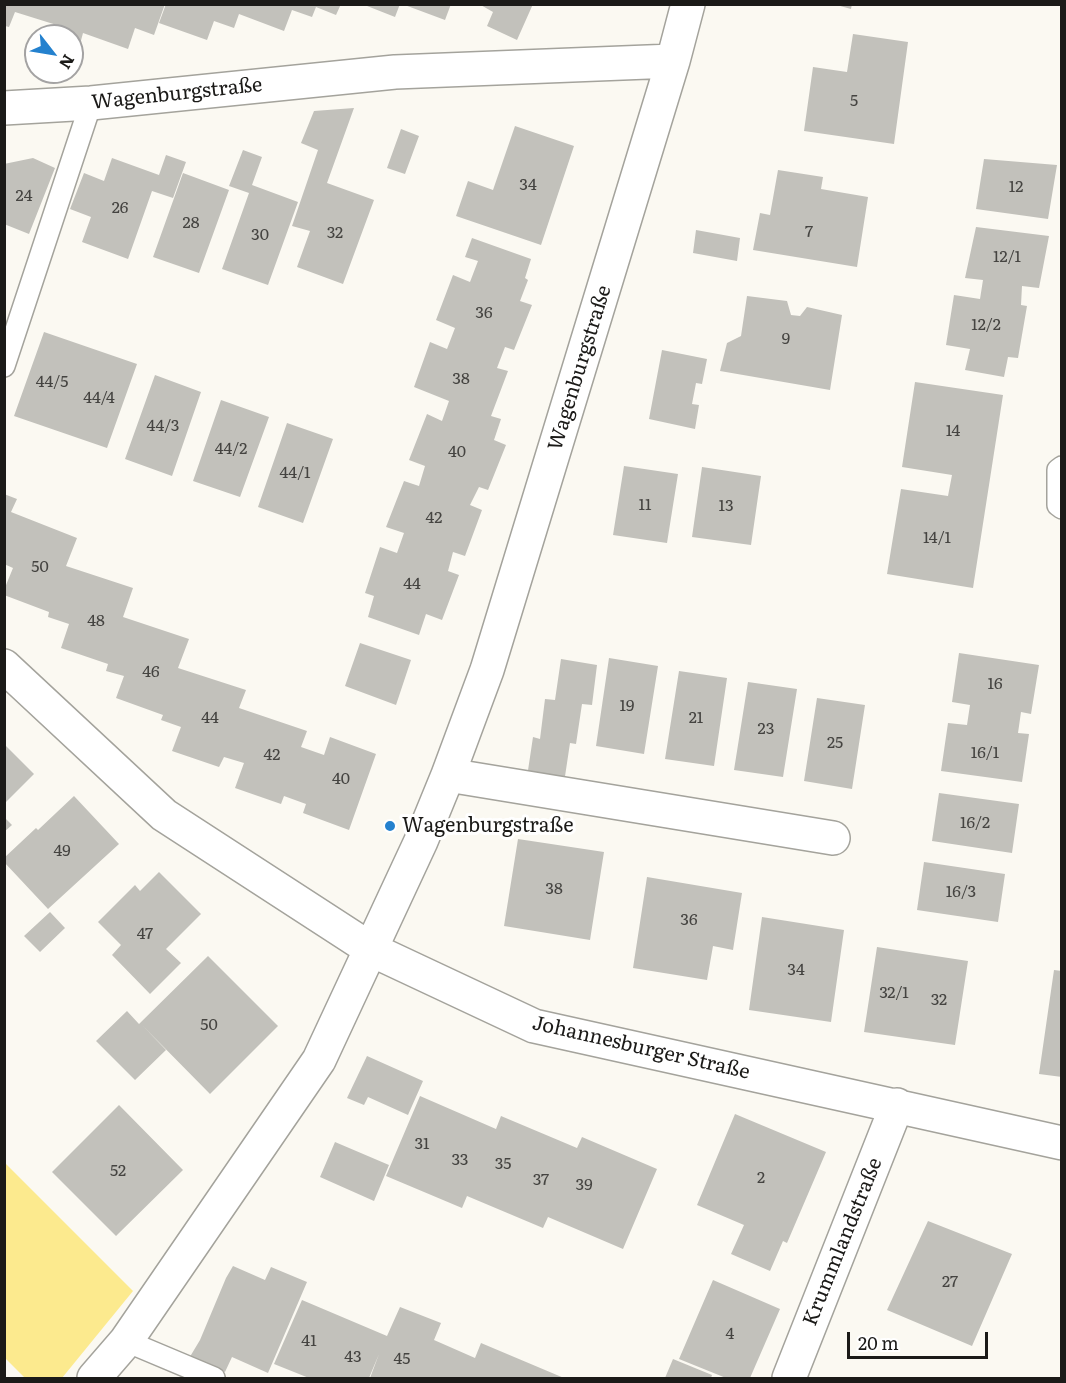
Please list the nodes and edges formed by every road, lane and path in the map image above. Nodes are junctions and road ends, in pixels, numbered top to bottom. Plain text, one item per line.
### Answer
1 (688, 4) edge
2 (673, 61) junction
3 (91, 103) junction
4 (4, 108) edge
5 (4, 366) edge
6 (1062, 467) edge
7 (1062, 508) edge
8 (4, 666) edge
9 (448, 776) junction
10 (833, 838) dead end
11 (372, 950) junction
12 (897, 1105) junction
13 (1062, 1143) edge
14 (126, 1341) junction
15 (94, 1378) edge
16 (214, 1378) edge
17 (789, 1378) edge

1 - 2 street, Wagenburgstraße
2 - 3 street, Wagenburgstraße
2 - 9 street, Wagenburgstraße
3 - 4 street, Wagenburgstraße
3 - 5 lane
6 - 7 lane
8 - 11 street, Johannesburger Straße
9 - 10 street
9 - 11 street, Wagenburgstraße
11 - 12 street, Johannesburger Straße
11 - 14 street, Wagenburgstraße
12 - 13 street, Johannesburger Straße
12 - 17 street, Krummlandstraße
14 - 15 street, Wagenburgstraße
14 - 16 lane

